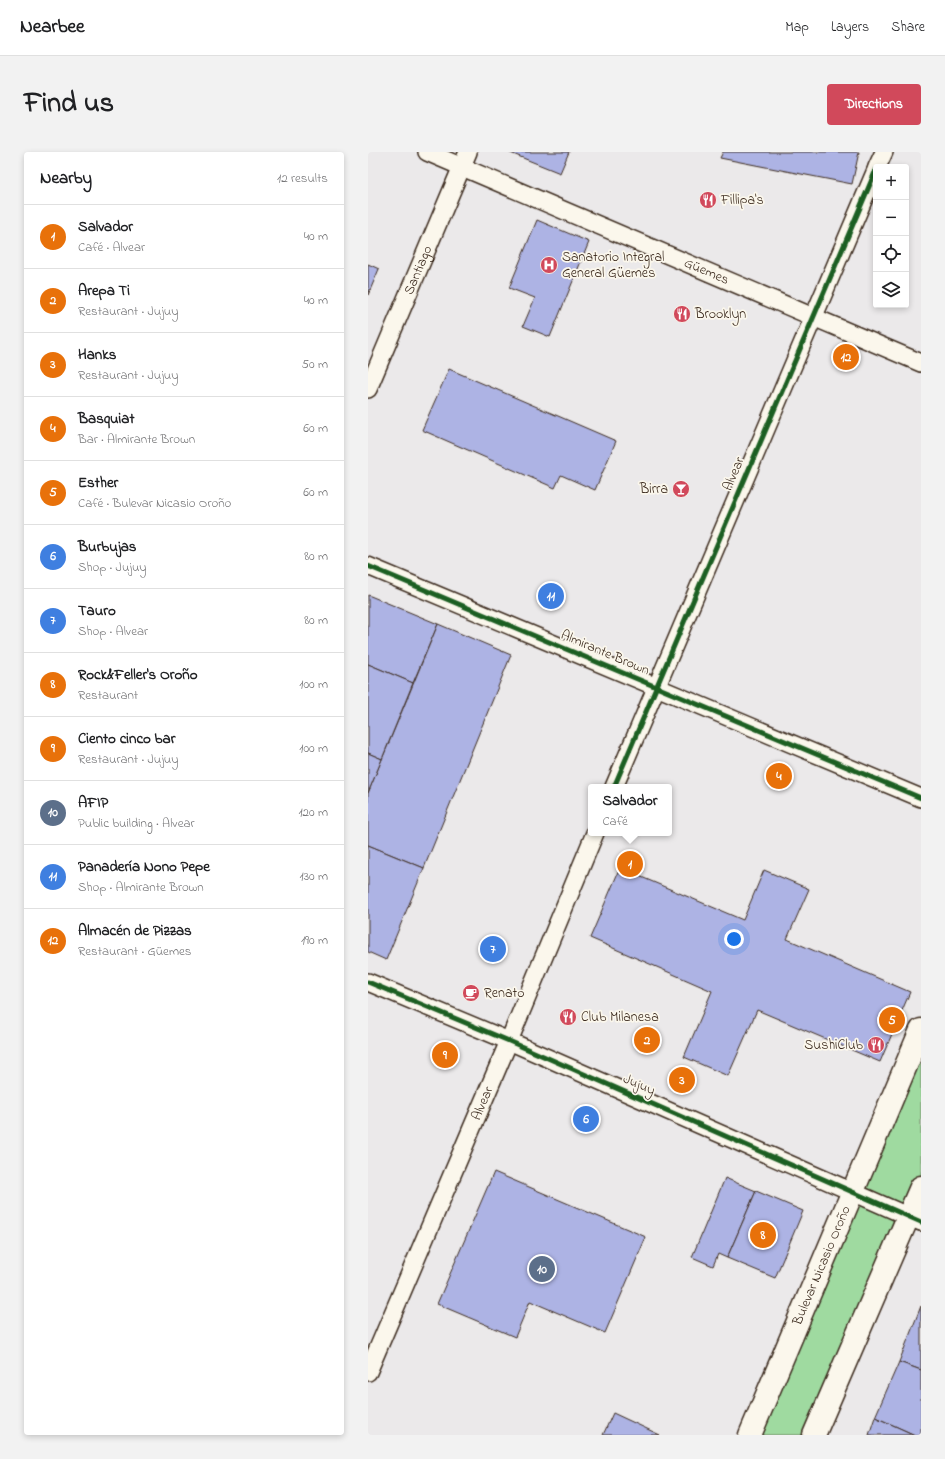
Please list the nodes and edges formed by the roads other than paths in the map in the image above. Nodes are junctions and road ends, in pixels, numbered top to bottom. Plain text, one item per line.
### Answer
1 (427, 152) edge
2 (884, 152) edge
3 (465, 160) edge
4 (878, 164) edge
5 (873, 177) edge
6 (813, 317) junction
7 (921, 363) edge
8 (368, 389) edge
9 (368, 566) edge
10 (656, 687) junction
11 (615, 784) edge
12 (921, 798) edge
13 (594, 836) edge
14 (368, 982) edge
15 (921, 1030) edge
16 (509, 1041) junction
17 (921, 1187) edge
18 (852, 1192) junction
19 (915, 1219) edge
20 (368, 1372) edge
21 (750, 1435) edge
22 (814, 1435) edge

1 - 3 street, Güemes
2 - 4 street
3 - 6 street, Güemes
3 - 8 street, Santiago
5 - 6 street, Alvear
6 - 7 street, Güemes
6 - 10 street, Alvear
9 - 10 street, Almirante Brown
10 - 11 street, Alvear
10 - 12 street, Almirante Brown
13 - 16 street, Alvear
14 - 16 street, Jujuy
15 - 18 main road, Bulevar Nicasio Oroño
16 - 18 street, Jujuy
16 - 20 street, Alvear
17 - 19 main road
18 - 19 street, Jujuy
18 - 21 main road, Bulevar Nicasio Oroño
19 - 22 main road

